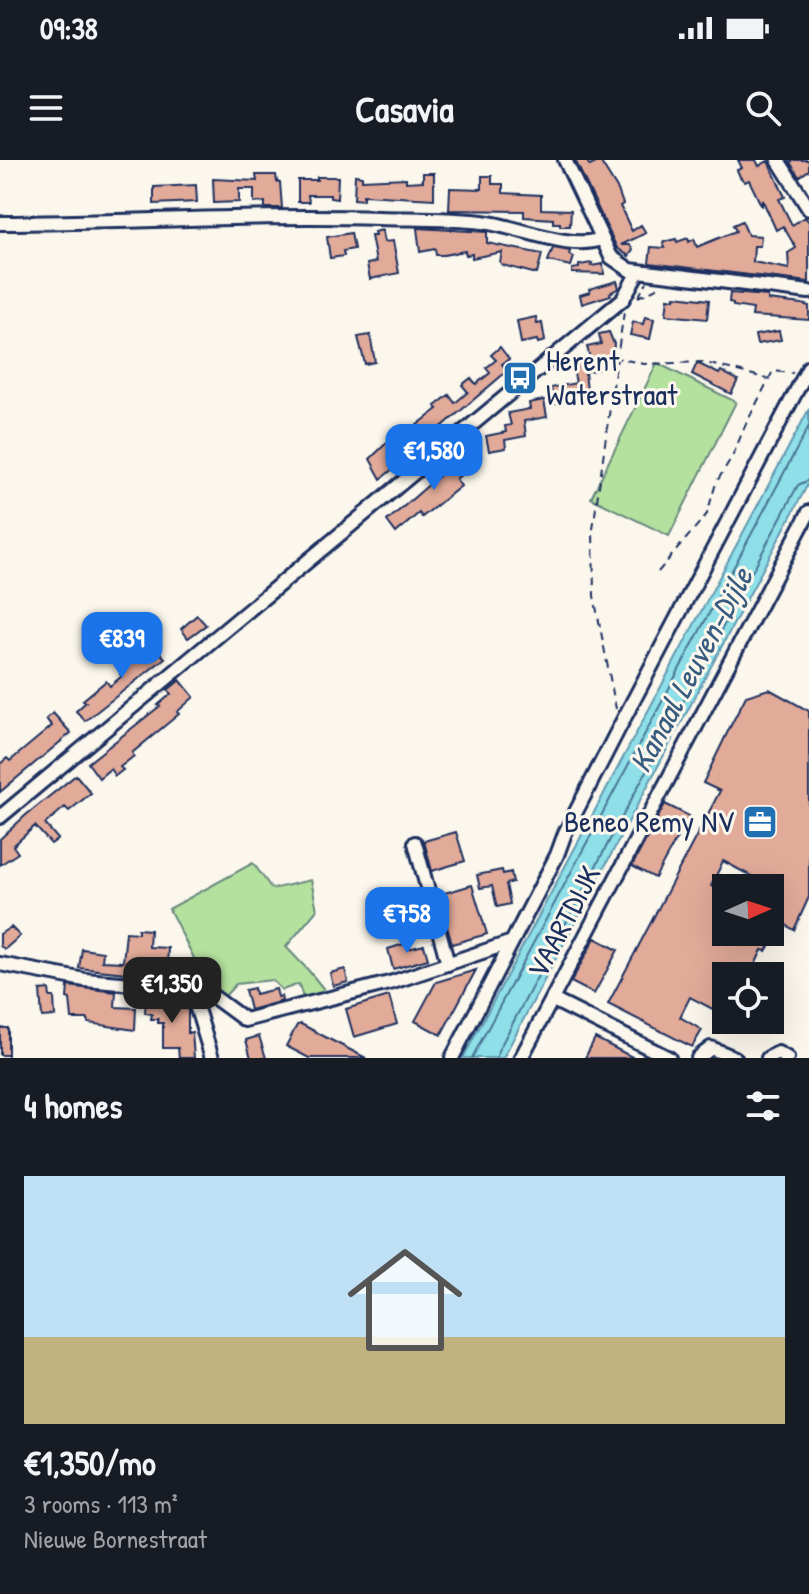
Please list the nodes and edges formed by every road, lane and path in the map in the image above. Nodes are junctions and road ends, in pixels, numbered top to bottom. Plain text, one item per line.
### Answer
1 (565, 160) edge
2 (778, 160) edge
3 (809, 209) edge
4 (0, 223) edge
5 (601, 239) junction
6 (638, 272) junction
7 (670, 283) dead end
8 (809, 292) edge
9 (637, 298) dead end
10 (623, 299) junction
11 (617, 358) junction
12 (808, 369) edge
13 (769, 379) junction
14 (809, 512) edge
15 (658, 572) dead end
16 (620, 726) junction
17 (0, 817) edge
18 (415, 843) dead end
19 (512, 942) junction
20 (0, 964) edge
21 (448, 964) junction
22 (191, 989) junction
23 (553, 1000) junction
24 (212, 1058) edge
25 (452, 1058) edge
26 (521, 1058) edge
27 (669, 1058) edge
28 (698, 1058) edge
29 (735, 1058) edge
30 (768, 1058) edge
31 (787, 1058) edge

1 - 5 street
2 - 3 street
4 - 5 street
5 - 6 street
6 - 8 street
6 - 10 street
7 - 9 path
10 - 11 path
10 - 17 street
11 - 13 path
11 - 16 path
12 - 13 path
12 - 16 street
13 - 15 path
14 - 23 street, VAARTDIJK
16 - 19 street
18 - 21 street
19 - 21 street
19 - 25 street
20 - 22 street
21 - 22 street
22 - 24 street
23 - 26 street, VAARTDIJK
23 - 27 street
28 - 29 street
30 - 31 street

